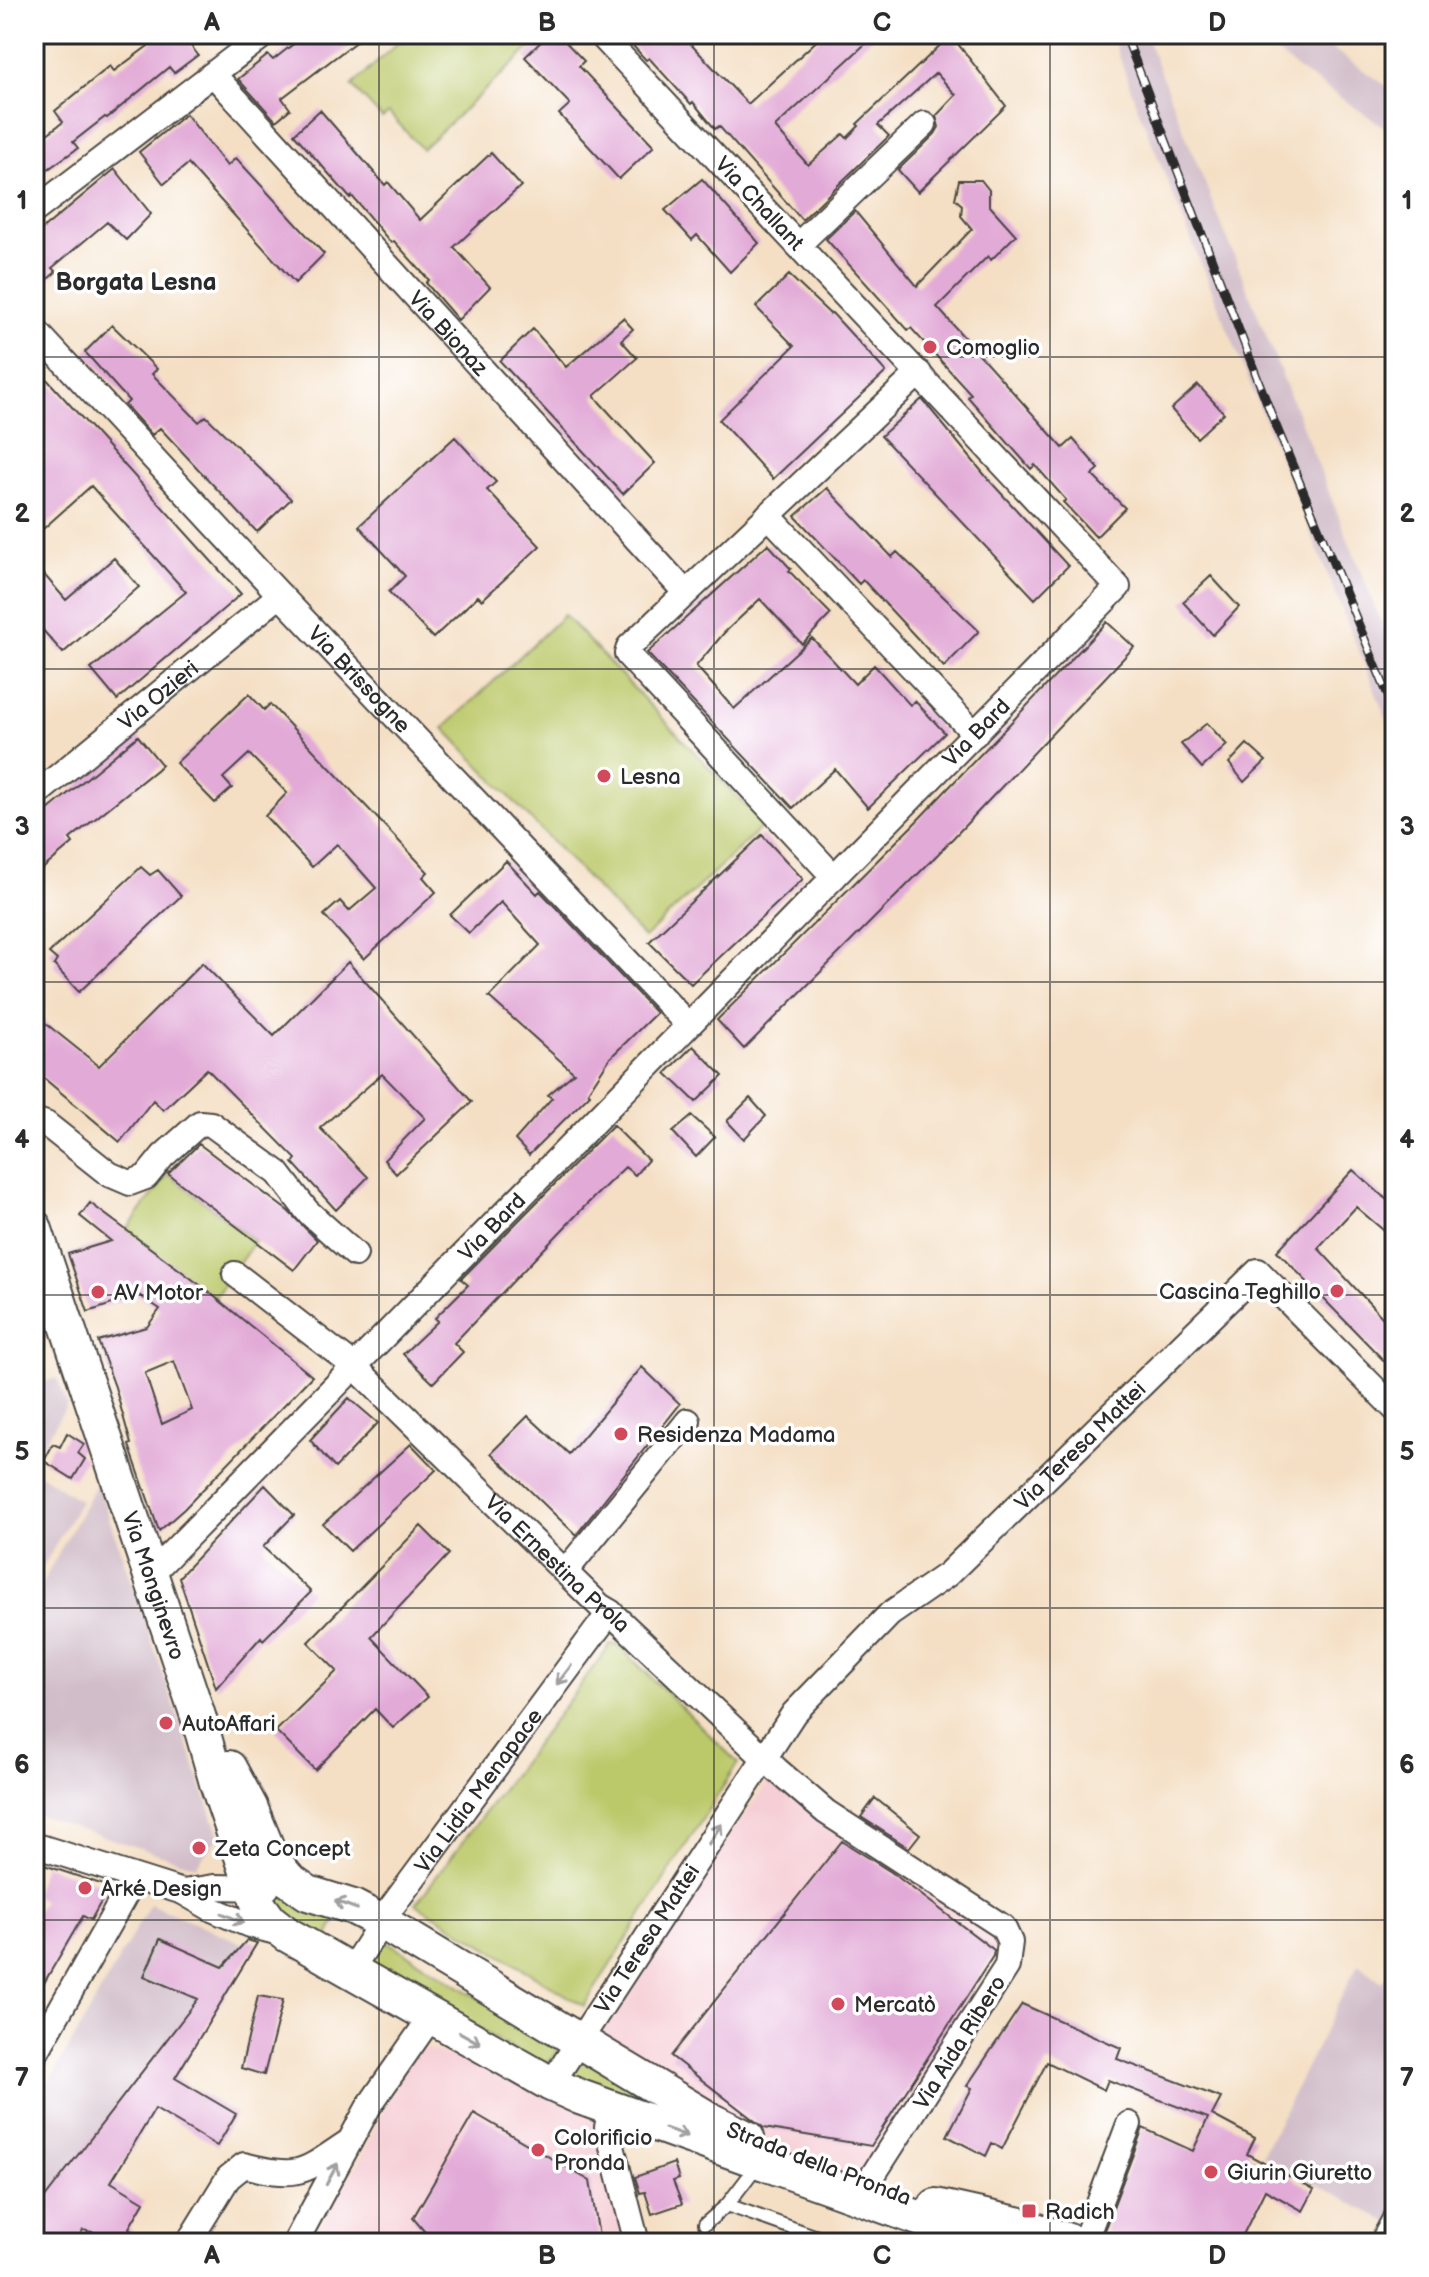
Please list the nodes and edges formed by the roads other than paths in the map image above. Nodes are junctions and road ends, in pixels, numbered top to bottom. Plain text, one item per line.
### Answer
1 (265, 34) edge
2 (600, 34) edge
3 (213, 74) junction
4 (924, 124) dead end
5 (34, 211) edge
6 (799, 244) junction
7 (34, 329) edge
8 (919, 373) junction
9 (768, 515) junction
10 (1118, 587) joint
11 (685, 592) junction
12 (280, 595) junction
13 (975, 734) junction
14 (34, 796) edge
15 (834, 877) junction
16 (688, 1025) junction
17 (34, 1120) edge
18 (34, 1227) edge
19 (355, 1254) dead end
20 (235, 1274) dead end
21 (355, 1367) junction
22 (1395, 1409) edge
23 (688, 1421) dead end
24 (565, 1572) junction
25 (150, 1575) junction
26 (610, 1612) junction
27 (198, 1716) junction
28 (765, 1756) junction
29 (34, 1845) edge
30 (239, 1848) junction
31 (134, 1879) junction
32 (252, 1886) junction
33 (214, 1887) junction
34 (183, 1892) junction
35 (308, 1893) junction
36 (382, 1922) junction
37 (288, 1935) junction
38 (351, 1970) junction
39 (431, 2017) junction
40 (582, 2040) junction
41 (34, 2056) edge
42 (551, 2084) junction
43 (611, 2110) junction
44 (1129, 2124) dead end
45 (350, 2141) junction
46 (759, 2162) junction
47 (868, 2183) junction
48 (727, 2205) junction
49 (1395, 2219) edge
50 (705, 2224) dead end
51 (1010, 2233) edge
52 (188, 2243) edge
53 (295, 2243) edge
54 (637, 2243) edge
55 (834, 2243) edge
56 (988, 2243) edge
57 (1074, 2243) edge
58 (1084, 2243) edge
59 (1382, 2243) edge

1 - 3 street
2 - 6 street, Via Challant
3 - 5 street
3 - 11 street, Via Bionaz
4 - 6 street
6 - 8 street, Via Challant
7 - 12 street, Via Brissogne
8 - 9 street
8 - 10 street, Via Challant
9 - 11 street
9 - 13 street
10 - 13 street, Via Bard
11 - 15 street
12 - 14 street, Via Ozieri
12 - 16 street, Via Brissogne
13 - 15 street, Via Bard
15 - 16 street, Via Bard
16 - 21 street, Via Bard
17 - 19 street
18 - 25 street, Via Monginevro
20 - 21 street, Via Ernestina Prola
21 - 24 street, Via Ernestina Prola
21 - 25 street, Via Bard
22 - 28 street, Via Teresa Mattei
23 - 24 street
24 - 26 street, Via Ernestina Prola
25 - 27 street, Via Monginevro
26 - 28 street, Via Ernestina Prola
26 -> 36 street, Via Lidia Menapace
27 - 30 street, Via Monginevro
27 - 35 street
40 -> 28 street, Via Teresa Mattei
28 - 47 street, Via Aida Ribero
29 - 31 street, Strada della Pronda
30 - 32 street, Via Monginevro
30 - 33 street
31 - 34 street, Strada della Pronda
31 - 41 street
32 - 33 street, Strada della Pronda
32 - 35 street, Strada della Pronda
32 - 37 street, Via Monginevro
33 - 34 street, Strada della Pronda
34 -> 37 street, Strada della Pronda
36 -> 35 street, Strada della Pronda
36 - 38 street, Via Lidia Menapace
36 - 40 street, Strada della Pronda
37 - 38 street, Strada della Pronda
38 - 39 street, Strada della Pronda
39 -> 42 street, Strada della Pronda
39 - 45 street
40 - 42 street
40 - 47 street, Strada della Pronda
42 - 43 street, Strada della Pronda
43 -> 46 street, Strada della Pronda
43 - 54 street
44 - 58 street
45 - 52 street
53 -> 45 street
46 - 48 lane, Strada della Pronda
46 - 56 street, Strada della Pronda
47 - 51 street, Strada della Pronda
48 - 50 lane, Strada della Pronda
48 - 55 lane
49 - 59 street
51 - 57 street, Strada della Pronda

